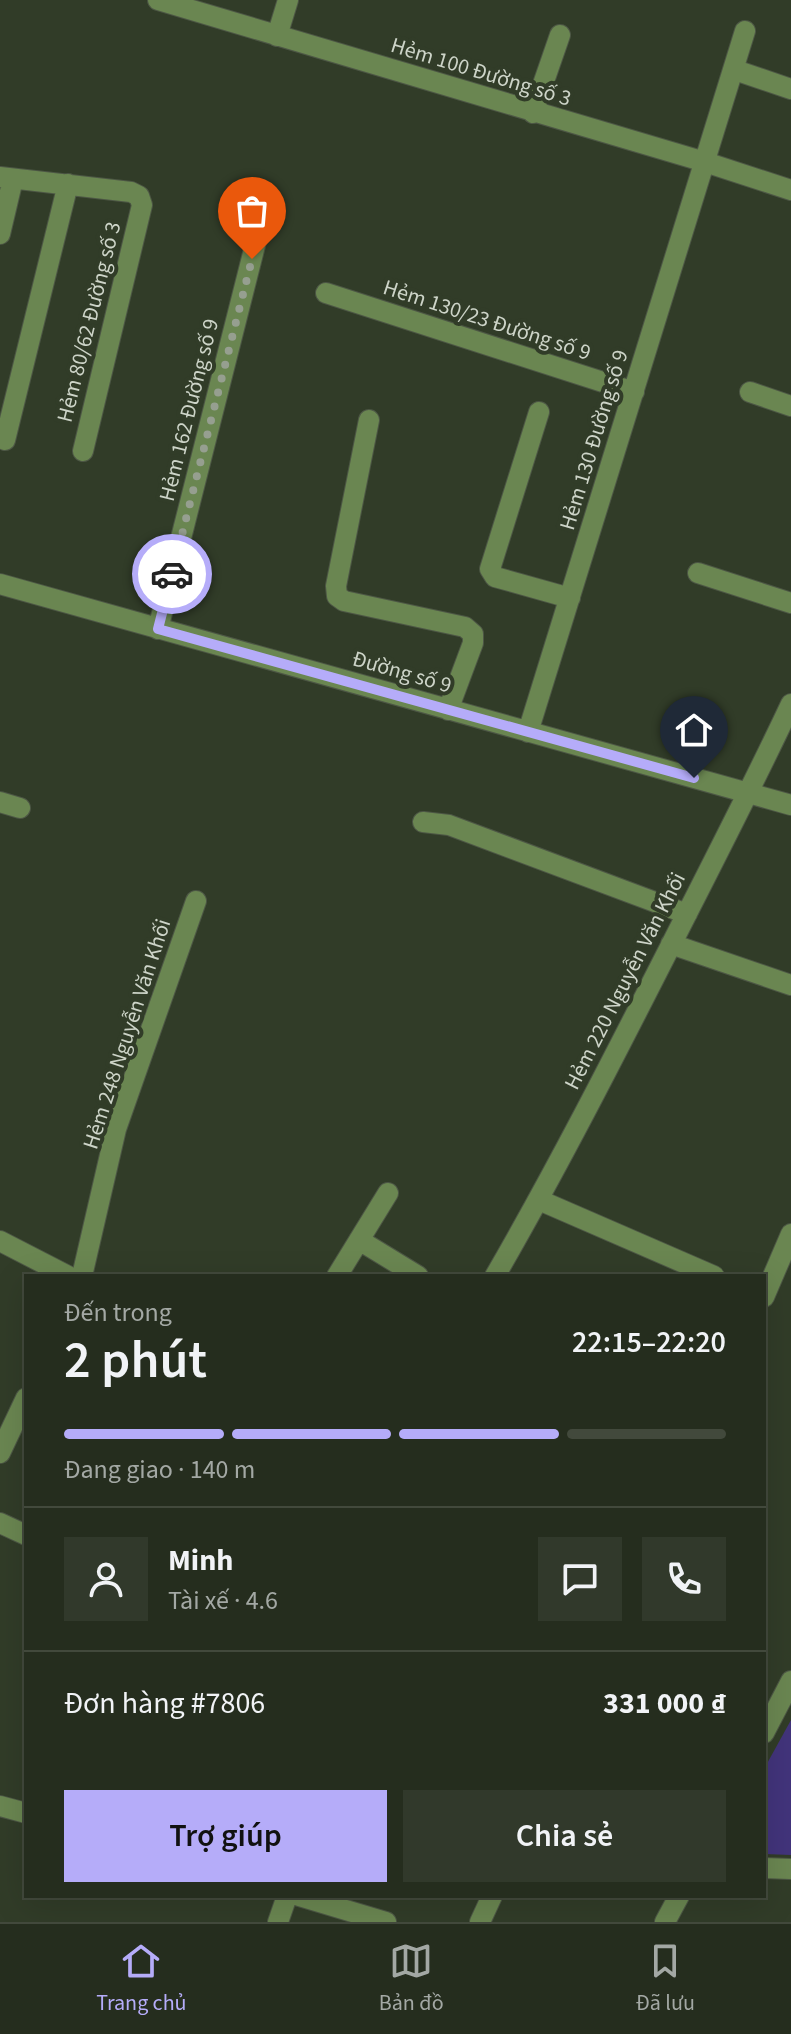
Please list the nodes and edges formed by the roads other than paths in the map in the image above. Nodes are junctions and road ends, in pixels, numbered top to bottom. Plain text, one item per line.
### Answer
1 (158, 0) edge
2 (288, 0) edge
3 (745, 31) dead end
4 (560, 35) dead end
5 (277, 36) junction
6 (735, 70) junction
7 (791, 89) edge
8 (533, 113) junction
9 (705, 162) junction
10 (7, 178) edge
11 (68, 184) junction
12 (791, 190) edge
13 (266, 202) dead end
14 (0, 234) edge
15 (326, 293) dead end
16 (634, 392) junction
17 (750, 392) dead end
18 (791, 406) edge
19 (539, 412) dead end
20 (369, 420) dead end
21 (5, 440) dead end
22 (83, 451) dead end
23 (698, 573) dead end
24 (0, 584) edge
25 (570, 598) junction
26 (791, 603) edge
27 (158, 629) junction
28 (791, 704) edge
29 (448, 710) junction
30 (528, 732) junction
31 (750, 793) junction
32 (0, 802) edge
33 (791, 805) edge
34 (20, 808) dead end
35 (423, 822) dead end
36 (196, 901) dead end
37 (687, 914) junction
38 (671, 944) junction
39 (791, 985) edge
40 (388, 1193) dead end
41 (539, 1200) junction
42 (791, 1234) edge
43 (359, 1240) junction
44 (0, 1241) edge
45 (64, 1274) edge
46 (82, 1274) edge
47 (338, 1274) edge
48 (415, 1274) edge
49 (496, 1274) edge
50 (709, 1274) edge
51 (766, 1292) edge
52 (24, 1402) edge
53 (0, 1453) edge
54 (0, 1523) edge
55 (24, 1534) edge
56 (791, 1681) edge
57 (766, 1729) edge
58 (0, 1806) edge
59 (24, 1812) edge
60 (766, 1868) edge
61 (791, 1869) edge
62 (286, 1898) edge
63 (306, 1898) edge
64 (491, 1898) edge
65 (678, 1898) edge
66 (278, 1922) edge
67 (386, 1922) edge
68 (480, 1922) edge
69 (665, 1922) edge

1 - 5 street, Hẻm 100 Đường số 3
2 - 5 street
3 - 6 street, Hẻm 130 Đường số 9
4 - 8 street
5 - 8 street, Hẻm 100 Đường số 3
6 - 7 street
6 - 9 street, Hẻm 130 Đường số 9
8 - 9 street, Hẻm 100 Đường số 3
9 - 12 street, Hẻm 100 Đường số 3
9 - 16 street, Hẻm 130 Đường số 9
10 - 11 street
10 - 14 street
11 - 21 street
11 - 22 street, Hẻm 80/62 Đường số 3
13 - 27 street, Hẻm 162 Đường số 9
15 - 16 street, Hẻm 130/23 Đường số 9
16 - 25 street, Hẻm 130 Đường số 9
17 - 18 street
19 - 25 street
20 - 29 street
23 - 26 street
24 - 27 street, Đường số 9
25 - 30 street, Hẻm 130 Đường số 9
27 - 29 street, Đường số 9
28 - 31 street, Hẻm 220 Nguyễn Văn Khối
29 - 30 street, Đường số 9
30 - 31 street, Đường số 9
31 - 33 street, Đường số 9
31 - 37 street, Hẻm 220 Nguyễn Văn Khối
32 - 34 street
35 - 37 street
36 - 46 street, Hẻm 248 Nguyễn Văn Khối
37 - 38 street, Hẻm 220 Nguyễn Văn Khối
38 - 39 street
38 - 41 street, Hẻm 220 Nguyễn Văn Khối
40 - 43 street
41 - 49 street, Hẻm 220 Nguyễn Văn Khối
41 - 50 street
42 - 51 street
43 - 47 street
43 - 48 street
44 - 45 street
52 - 53 street
54 - 55 street
56 - 57 street
58 - 59 street
60 - 61 street
62 - 66 street
63 - 67 street
64 - 68 street
65 - 69 street

